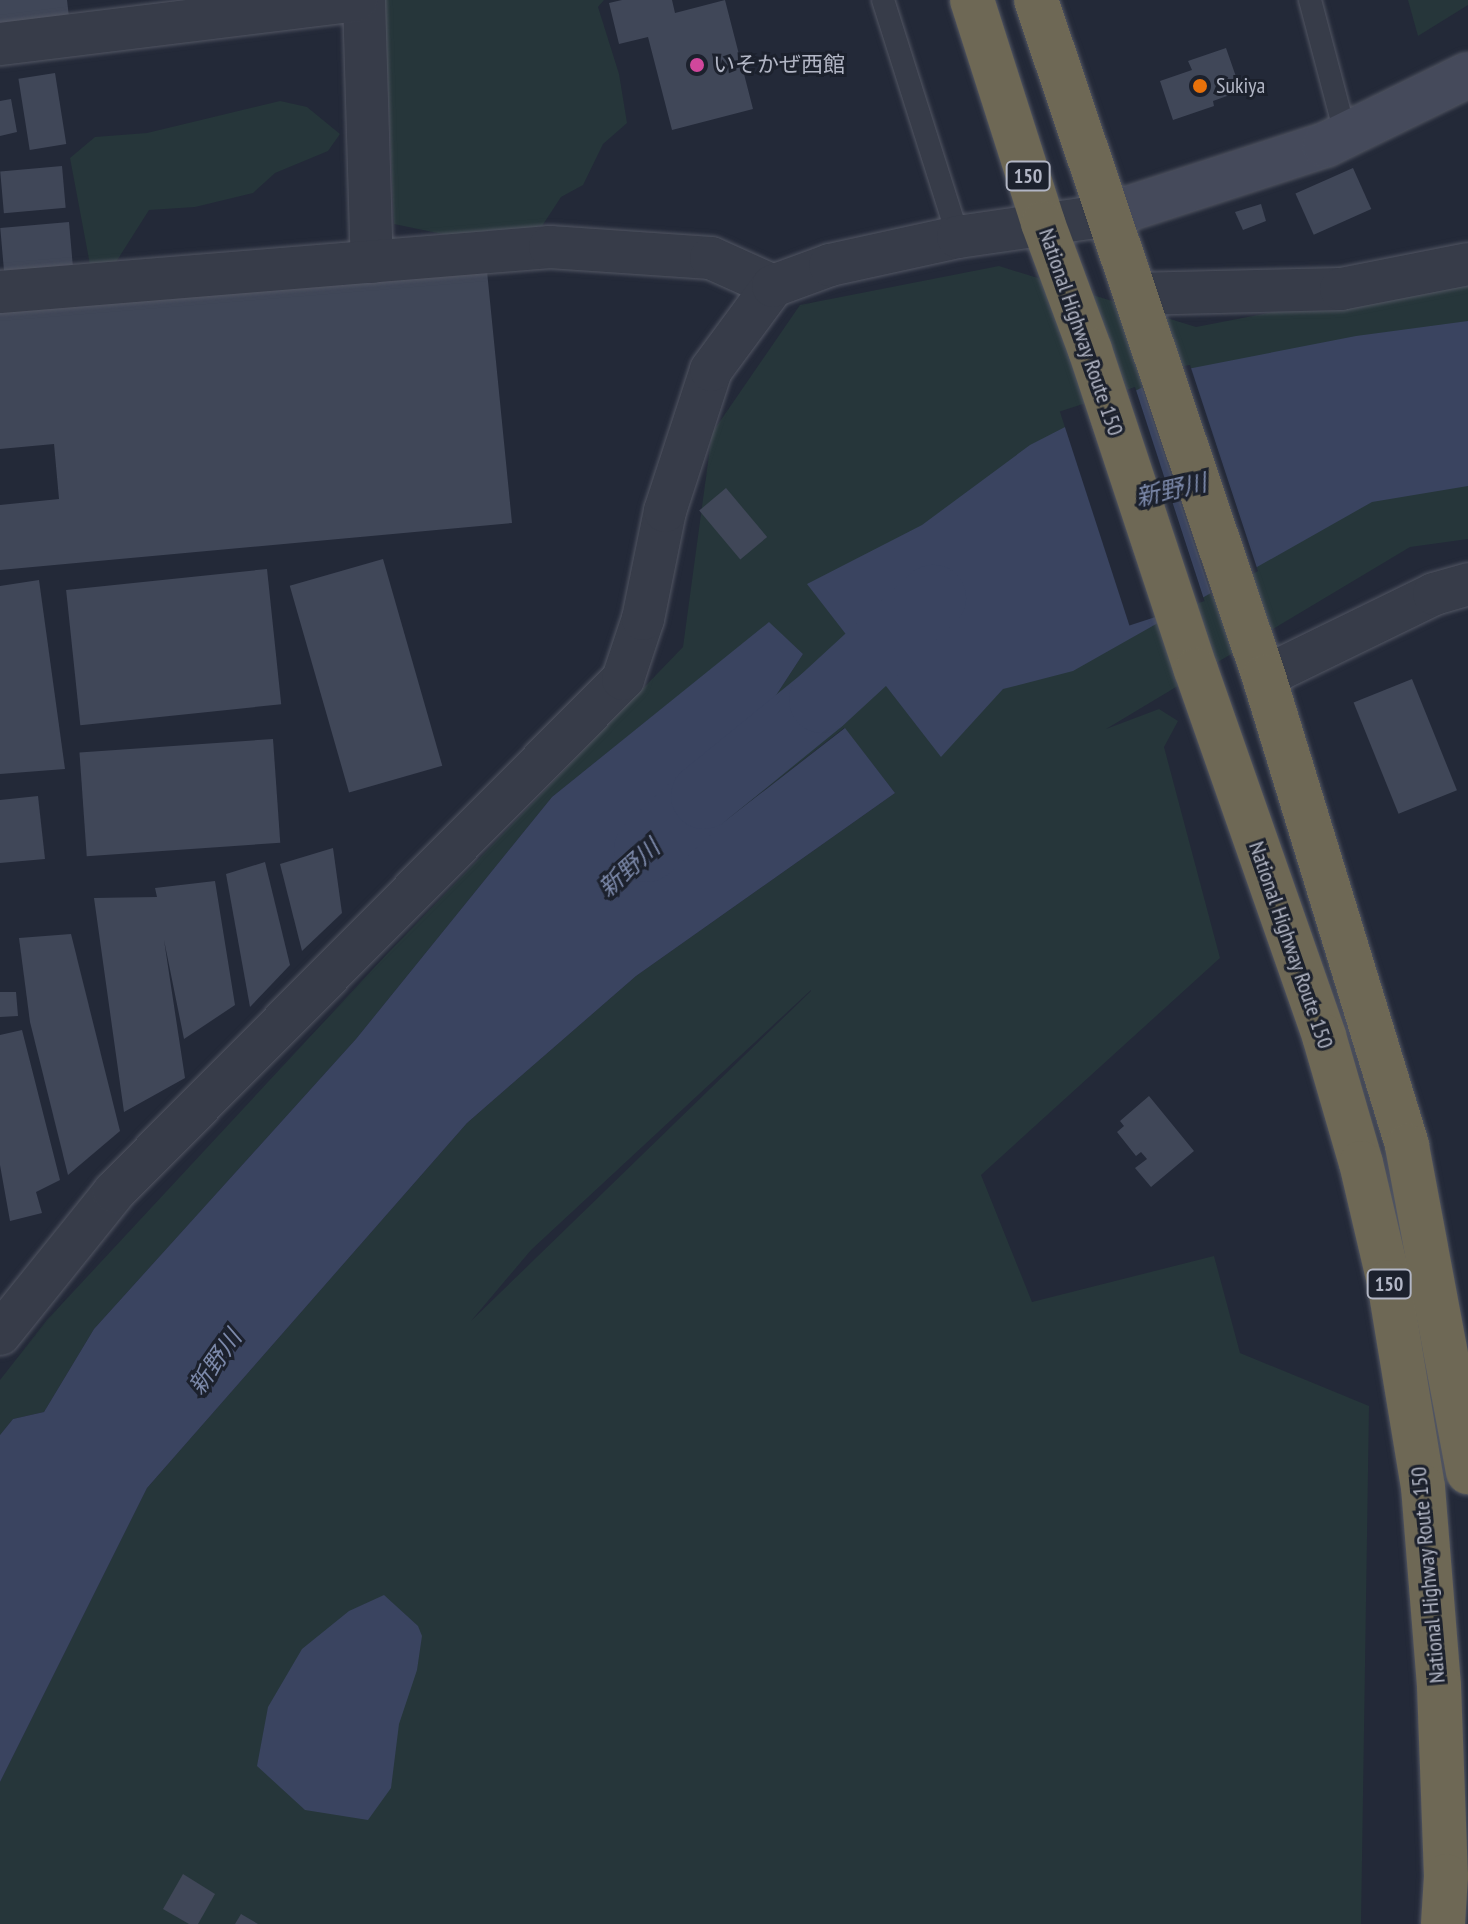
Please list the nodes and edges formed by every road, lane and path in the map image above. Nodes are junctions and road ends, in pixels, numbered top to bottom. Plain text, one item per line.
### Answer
1 (356, 0) edge
2 (364, 0) edge
3 (883, 0) edge
4 (972, 0) edge
5 (1036, 0) edge
6 (1310, 0) edge
7 (0, 44) edge
8 (1468, 75) edge
9 (1346, 136) junction
10 (1109, 215) junction
11 (1043, 223) junction
12 (958, 237) junction
13 (372, 262) junction
14 (1468, 264) edge
15 (773, 286) junction
16 (0, 292) edge
17 (1141, 313) junction
18 (1468, 584) edge
19 (1259, 663) junction
20 (0, 1334) edge
21 (1468, 1472) edge
22 (1443, 1924) edge

1 - 7 street
2 - 13 street
3 - 12 lane
4 - 11 highway, National Highway Route 150 / 150
5 - 10 highway, 150
6 - 9 lane
8 - 9 street
9 - 10 street
10 - 11 street
10 - 17 highway, 150
11 - 12 street
11 - 22 highway, National Highway Route 150 / 150
12 - 15 street
13 - 15 street
13 - 16 street
14 - 17 street
15 - 20 street
17 - 19 highway, 150
18 - 19 street
19 - 21 highway, 150

